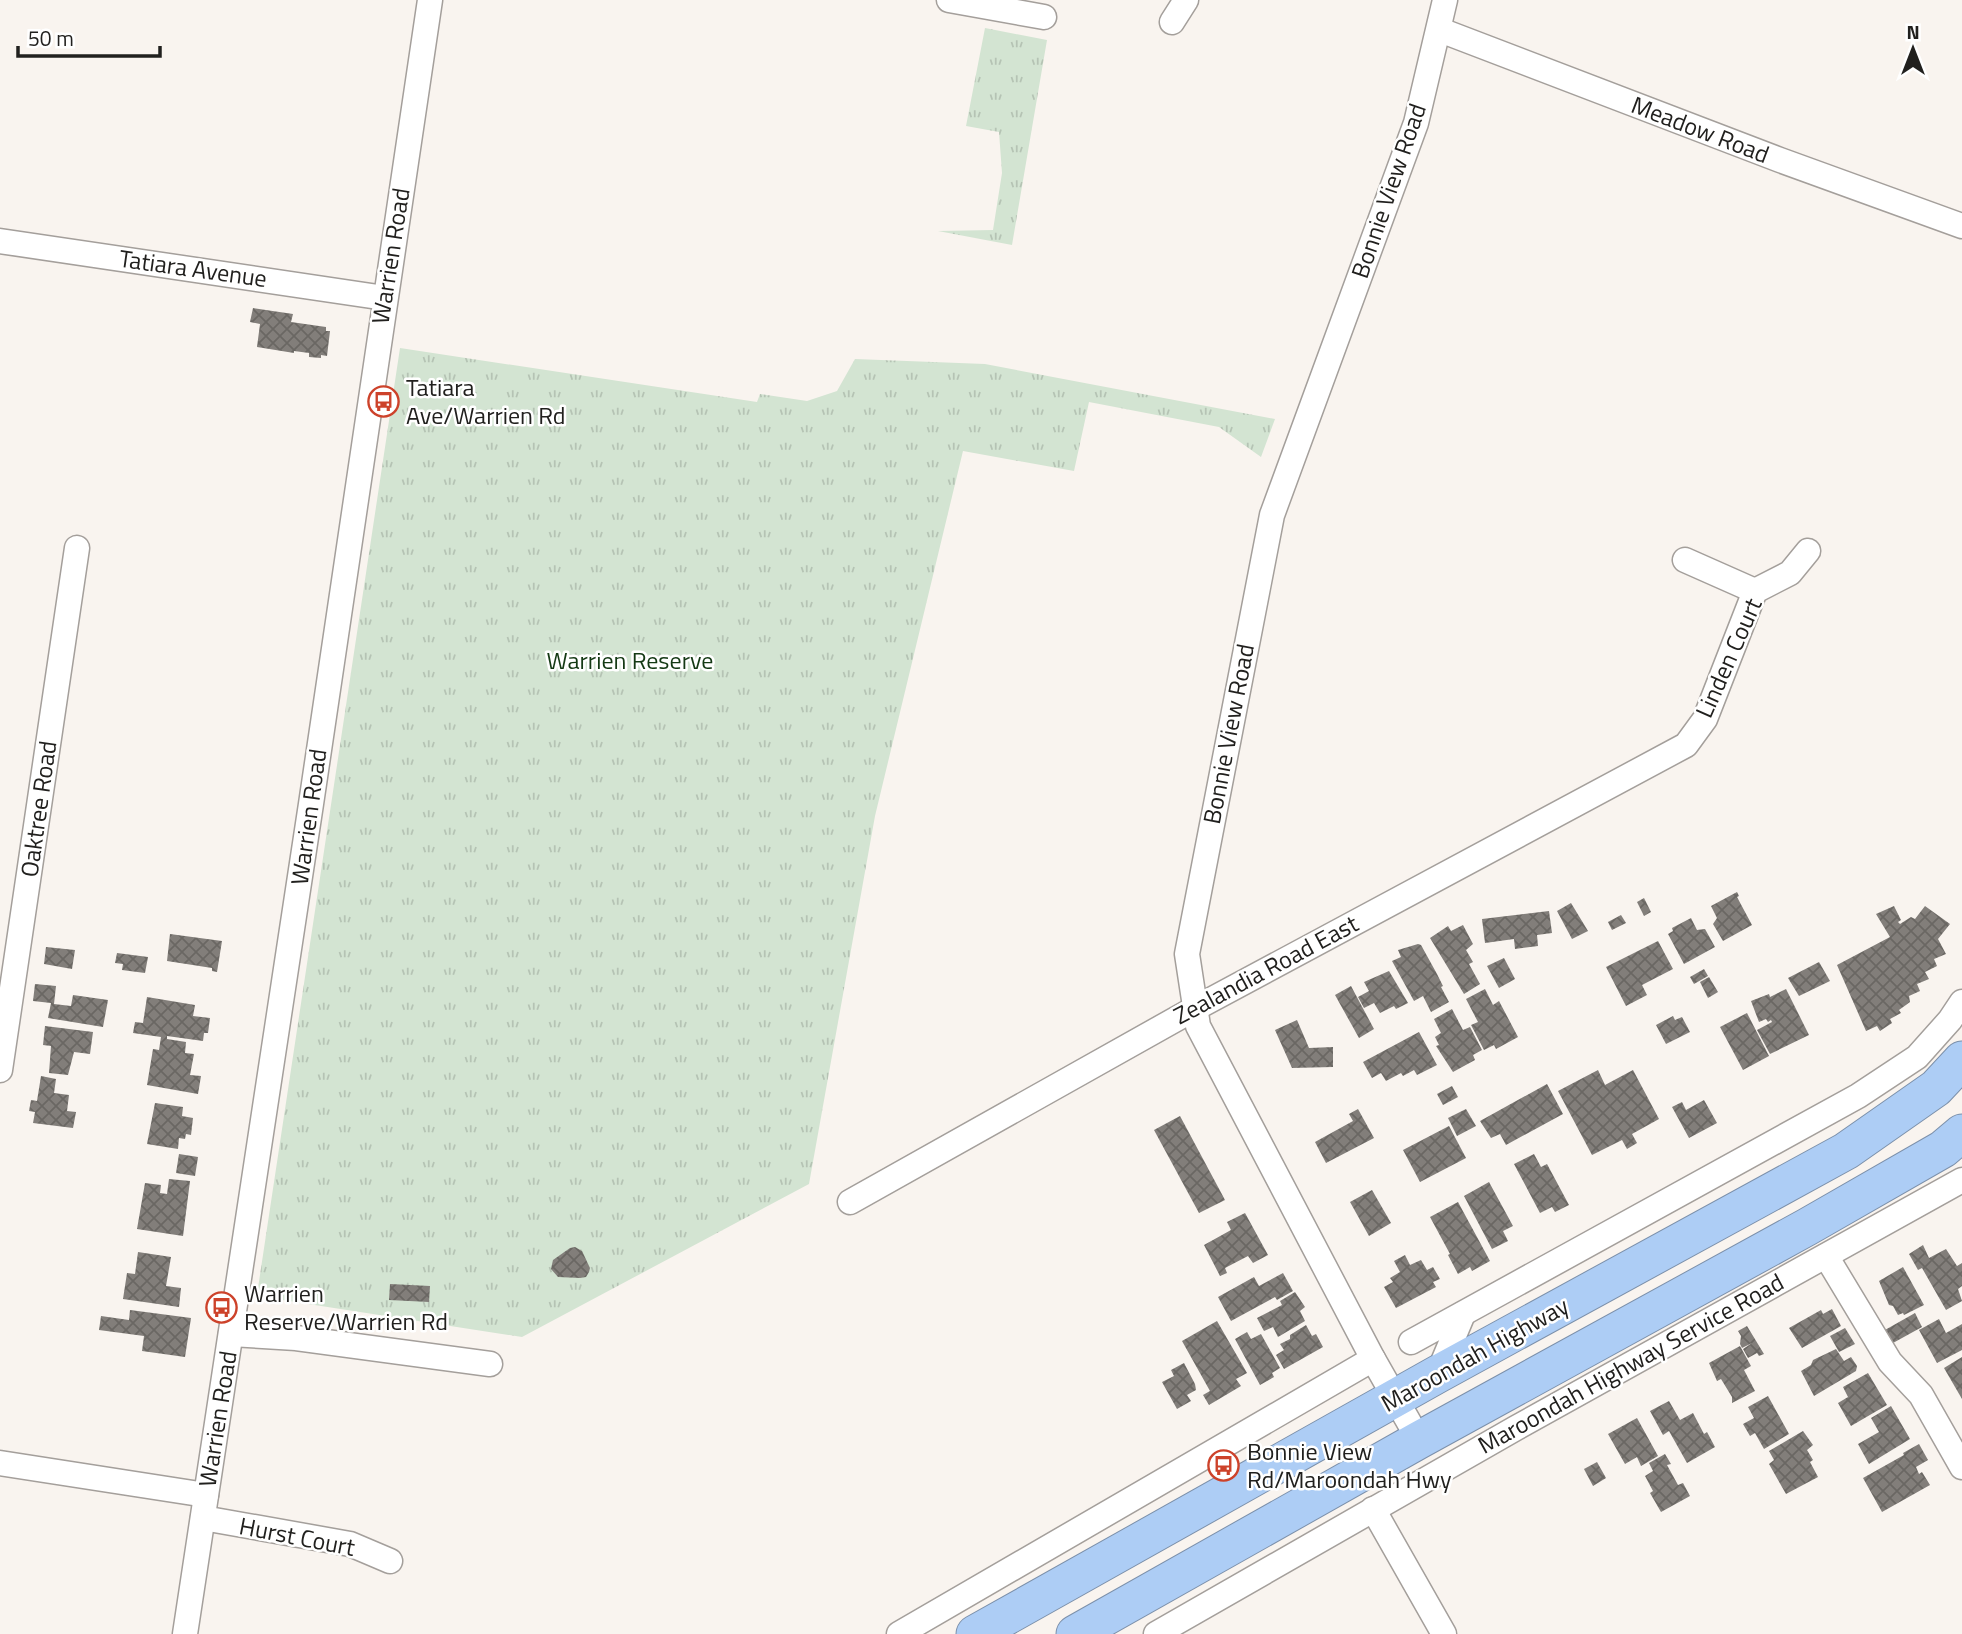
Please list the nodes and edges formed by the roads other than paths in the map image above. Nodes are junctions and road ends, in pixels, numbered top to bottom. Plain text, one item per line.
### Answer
1 (430, 0) edge
2 (949, 0) edge
3 (1186, 0) edge
4 (1445, 0) edge
5 (1044, 17) dead end
6 (1172, 22) dead end
7 (1440, 30) junction
8 (1962, 226) edge
9 (0, 241) edge
10 (385, 298) junction
11 (77, 548) dead end
12 (1808, 551) dead end
13 (1685, 560) dead end
14 (1755, 591) junction
15 (1686, 745) joint
16 (1962, 1002) edge
17 (1194, 1009) junction
18 (1948, 1050) edge
19 (0, 1070) edge
20 (1962, 1133) edge
21 (1954, 1185) edge
22 (1876, 1187) junction
23 (850, 1202) dead end
24 (1830, 1254) junction
25 (1463, 1314) junction
26 (231, 1334) junction
27 (1411, 1342) dead end
28 (1373, 1359) junction
29 (490, 1364) dead end
30 (1438, 1374) junction
31 (1396, 1399) junction
32 (1419, 1440) junction
33 (0, 1463) edge
34 (1962, 1467) edge
35 (204, 1507) junction
36 (1373, 1509) junction
37 (1051, 1547) junction
38 (390, 1561) dead end
39 (1010, 1614) junction
40 (185, 1634) edge
41 (898, 1634) edge
42 (975, 1634) edge
43 (1075, 1634) edge
44 (1156, 1634) edge
45 (1444, 1634) edge

1 - 10 street, Warrien Road
2 - 5 street
3 - 6 street
4 - 7 street, Bonnie View Road
7 - 8 street, Meadow Road
7 - 17 street, Bonnie View Road
9 - 10 street, Tatiara Avenue
10 - 26 street, Warrien Road
11 - 19 street, Oaktree Road
12 - 14 street, Linden Court
13 - 14 street
14 - 15 street, Linden Court
15 - 17 street, Zealandia Road East
16 - 18 street
17 - 23 street, Zealandia Road East
17 - 28 street, Bonnie View Road
18 - 25 street
18 - 30 highway, Maroondah Highway
20 - 22 highway, Maroondah Highway
21 - 22 street
21 - 24 street, Maroondah Highway Service Road
22 - 24 street
22 - 32 highway, Maroondah Highway
24 - 34 street
24 - 36 street, Maroondah Highway Service Road
25 - 27 street
25 - 30 street
26 - 29 street
26 - 35 street, Warrien Road
28 - 31 street, Bonnie View Road
28 - 37 street
30 - 31 highway, Maroondah Highway
31 - 32 street, Bonnie View Road
31 - 39 highway, Maroondah Highway
32 - 43 highway, Maroondah Highway
33 - 35 street, Hurst Court
35 - 38 street, Hurst Court
35 - 40 street, Warrien Road
36 - 44 street, Maroondah Highway Service Road
36 - 45 street
37 - 39 street
37 - 41 street
39 - 42 highway, Maroondah Highway

